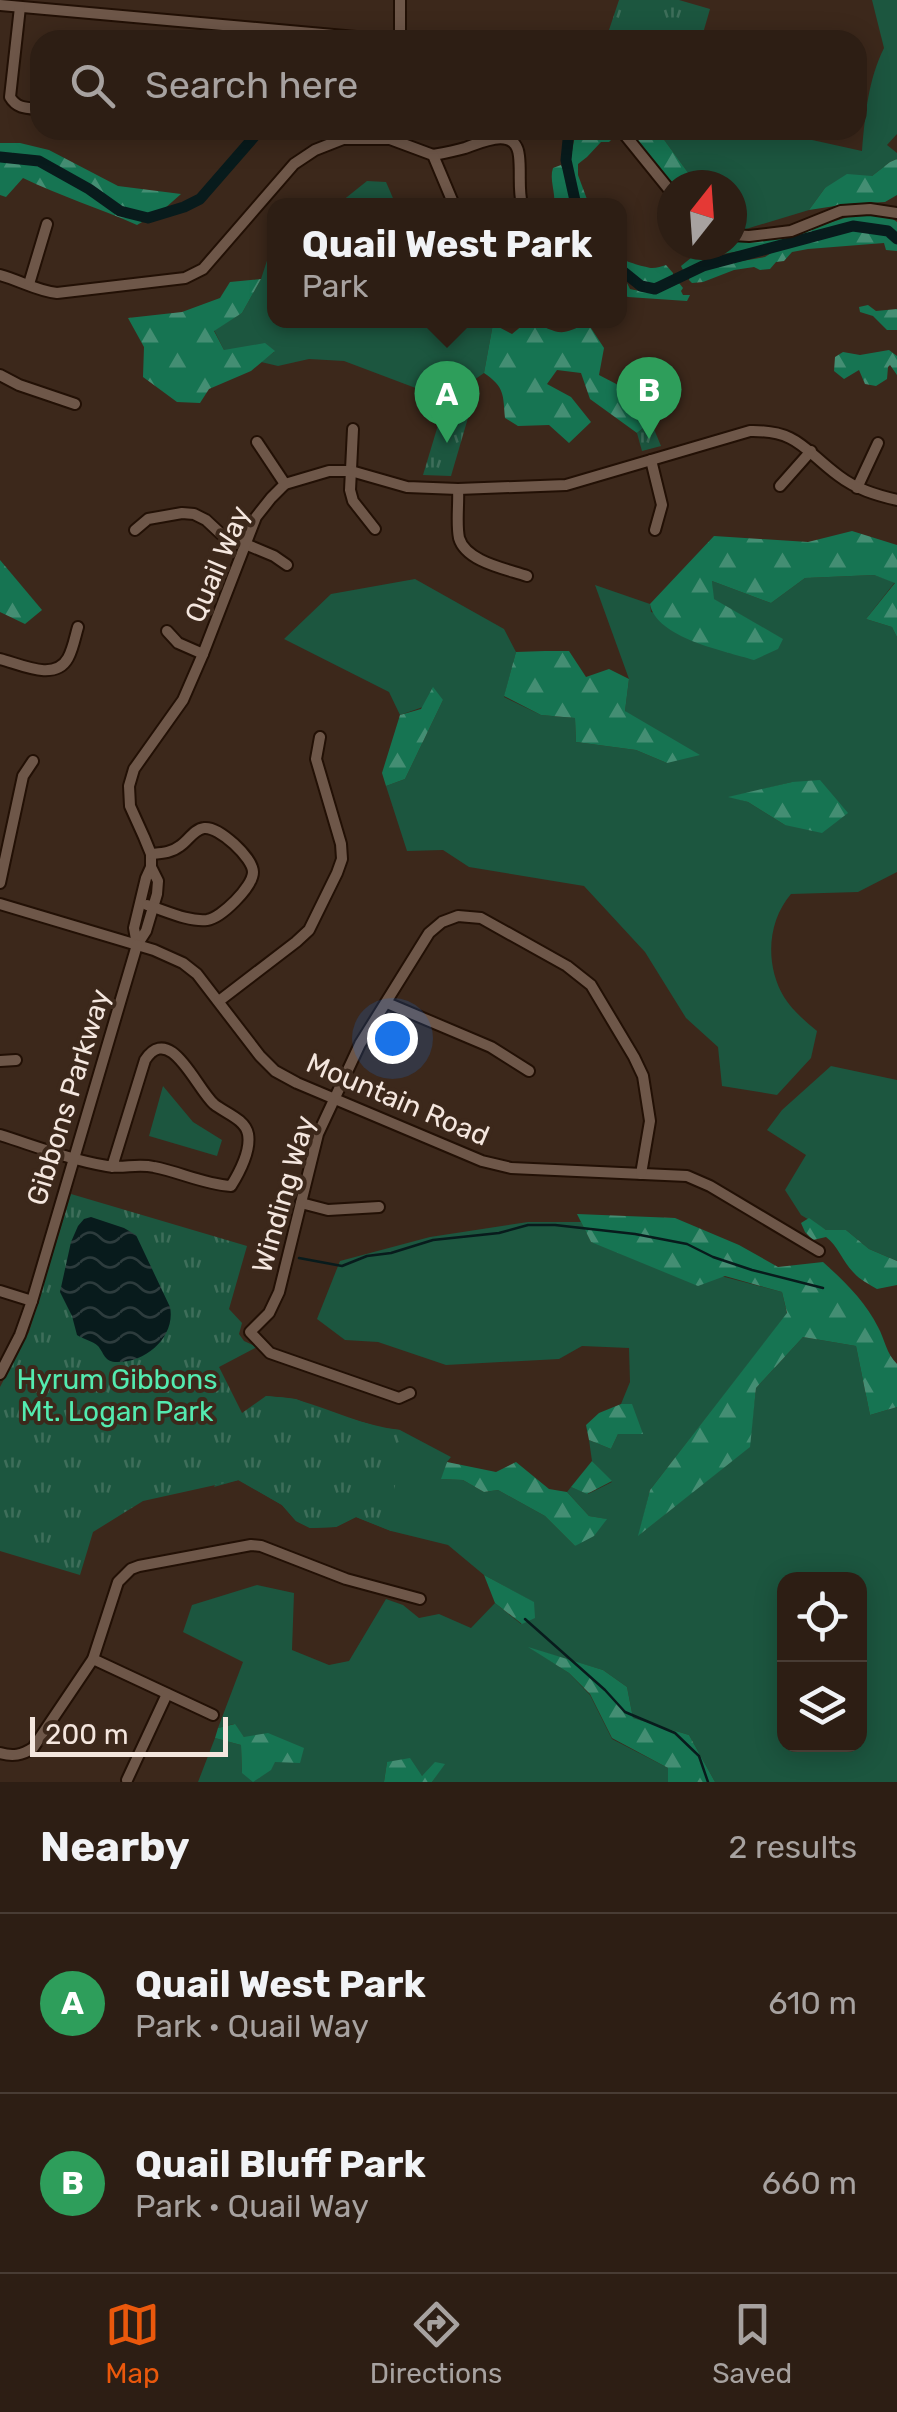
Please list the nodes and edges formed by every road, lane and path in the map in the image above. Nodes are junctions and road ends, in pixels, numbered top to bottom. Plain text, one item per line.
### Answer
1 (400, 0) edge
2 (0, 5) edge
3 (20, 7) junction
4 (214, 30) edge
5 (400, 30) edge
6 (30, 108) edge
7 (340, 140) edge
8 (393, 140) edge
9 (484, 140) edge
10 (507, 140) edge
11 (629, 140) edge
12 (433, 155) junction
13 (657, 174) edge
14 (451, 198) edge
15 (520, 198) edge
16 (897, 213) edge
17 (47, 224) dead end
18 (747, 236) edge
19 (0, 275) edge
20 (29, 284) junction
21 (0, 374) edge
22 (76, 404) dead end
23 (353, 428) dead end
24 (257, 442) dead end
25 (878, 443) dead end
26 (810, 451) junction
27 (651, 460) junction
28 (350, 471) junction
29 (286, 484) junction
30 (780, 486) dead end
31 (856, 488) junction
32 (458, 489) junction
33 (897, 500) edge
34 (135, 530) dead end
35 (375, 530) dead end
36 (655, 530) dead end
37 (244, 544) junction
38 (287, 566) dead end
39 (527, 576) dead end
40 (78, 627) dead end
41 (167, 631) dead end
42 (203, 654) junction
43 (0, 660) edge
44 (320, 737) dead end
45 (33, 761) dead end
46 (151, 860) junction
47 (0, 883) edge
48 (0, 904) edge
49 (148, 906) junction
50 (137, 945) junction
51 (219, 1002) junction
52 (386, 1002) junction
53 (16, 1060) dead end
54 (0, 1062) edge
55 (529, 1071) dead end
56 (336, 1099) junction
57 (0, 1135) edge
58 (74, 1158) junction
59 (112, 1167) junction
60 (641, 1174) junction
61 (302, 1203) junction
62 (379, 1207) dead end
63 (819, 1251) dead end
64 (0, 1291) edge
65 (32, 1300) junction
66 (0, 1374) edge
67 (410, 1393) dead end
68 (420, 1599) dead end
69 (93, 1660) junction
70 (167, 1694) junction
71 (213, 1715) dead end
72 (0, 1752) edge
73 (126, 1780) edge

1 - 5 street
2 - 3 street
3 - 4 street
3 - 6 street
7 - 20 street
8 - 12 street
9 - 12 street
10 - 15 street
11 - 13 street
12 - 14 street
16 - 18 street
17 - 20 street
19 - 20 street
21 - 22 street
23 - 28 street
24 - 29 street
25 - 31 street
26 - 27 street, Quail Way
26 - 30 street
26 - 31 street, Quail Way
27 - 32 street, Quail Way
27 - 36 street
28 - 29 street, Quail Way
28 - 32 street, Quail Way
28 - 35 street
29 - 37 street, Quail Way
31 - 33 street, Quail Way
32 - 39 street
34 - 37 street
37 - 38 street
37 - 42 street, Quail Way
40 - 43 street
41 - 42 street
42 - 46 street, Quail Way
44 - 51 street
45 - 47 street
46 - 49 street, Quail Way
46 - 49 street
48 - 50 street, Mountain Road
49 - 50 street, Quail Way
50 - 51 street, Mountain Road
50 - 58 street, Gibbons Parkway
51 - 56 street, Mountain Road
52 - 55 street
52 - 56 street, Winding Way
52 - 60 street, Winding Way
53 - 54 street
56 - 60 street, Mountain Road
56 - 61 street, Winding Way
57 - 58 street
58 - 59 street
58 - 65 street, Gibbons Parkway
59 - 59 street
60 - 63 street, Mountain Road
61 - 62 street
61 - 67 street, Winding Way
64 - 65 street
65 - 66 street, Gibbons Parkway
68 - 69 street
69 - 70 street
69 - 72 street
70 - 71 street
70 - 73 street

